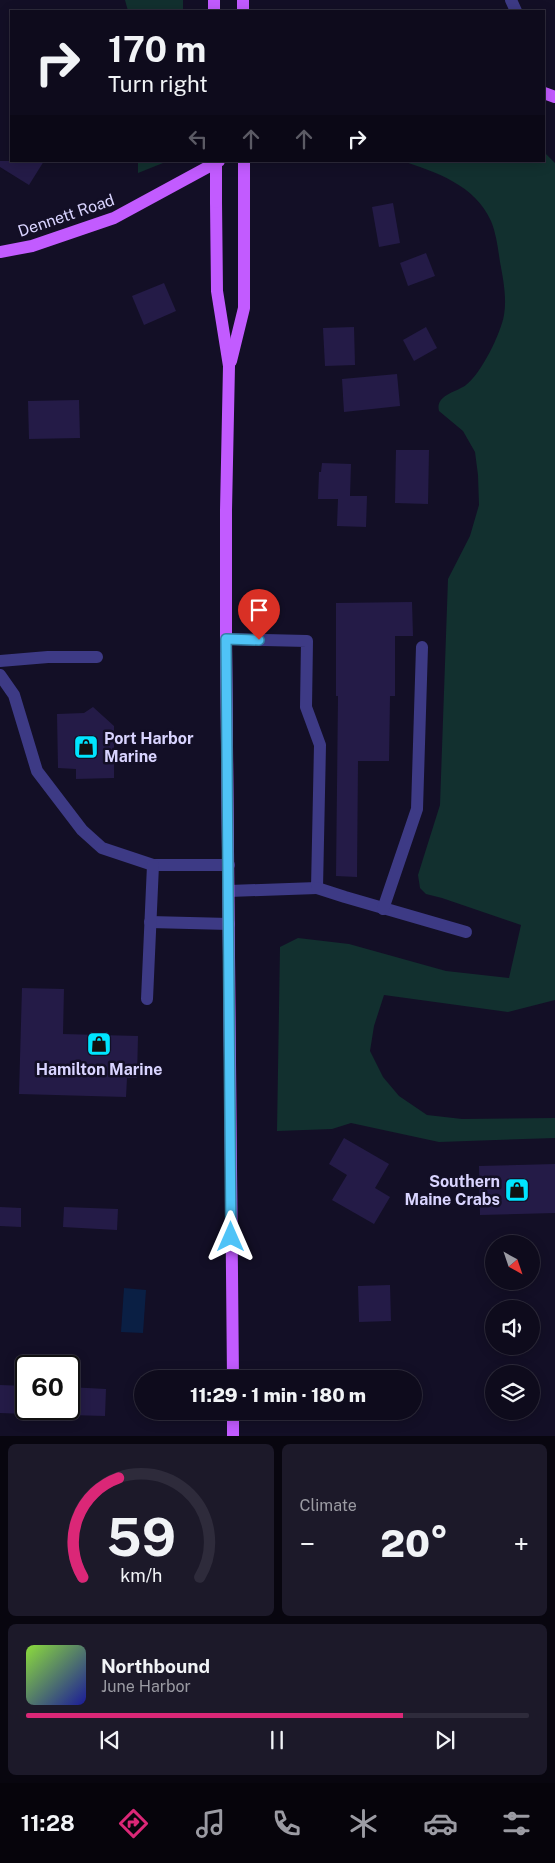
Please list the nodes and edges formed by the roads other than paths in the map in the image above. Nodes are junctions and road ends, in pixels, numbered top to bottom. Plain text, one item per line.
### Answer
1 (216, 162) edge
2 (217, 162) edge
3 (244, 162) edge
4 (0, 252) edge
5 (230, 366) junction
6 (226, 639) junction
7 (422, 647) dead end
8 (97, 657) dead end
9 (0, 661) edge
10 (0, 675) edge
11 (153, 865) junction
12 (229, 865) junction
13 (317, 888) junction
14 (229, 891) junction
15 (383, 909) junction
16 (150, 922) junction
17 (229, 924) junction
18 (466, 932) dead end
19 (147, 999) dead end
20 (233, 1370) edge
21 (233, 1420) edge
22 (233, 1436) edge

1 - 5 main road, bridge
2 - 4 main road, Dennett Road
3 - 5 main road
5 - 6 main road
6 - 12 main road
6 - 13 lane
7 - 15 lane
8 - 9 lane
10 - 11 lane
11 - 12 lane
11 - 16 lane
12 - 14 main road
13 - 14 lane
13 - 15 lane
14 - 17 main road
15 - 18 lane
16 - 17 lane
16 - 19 lane
17 - 20 main road
21 - 22 main road

